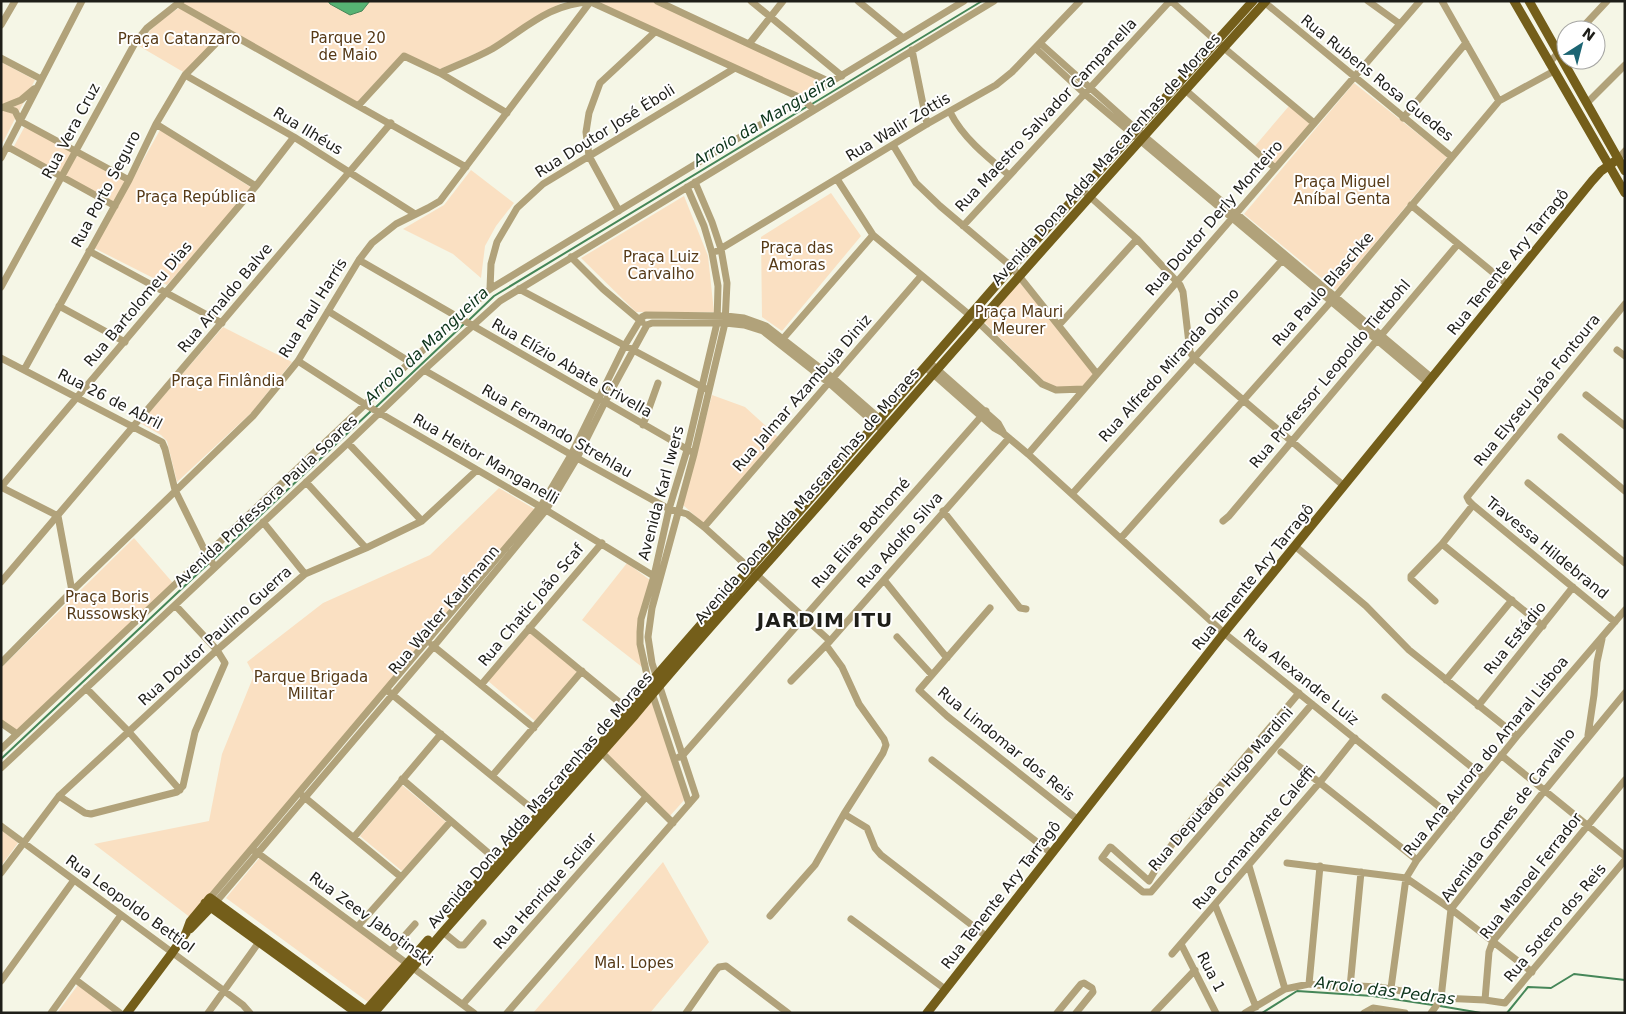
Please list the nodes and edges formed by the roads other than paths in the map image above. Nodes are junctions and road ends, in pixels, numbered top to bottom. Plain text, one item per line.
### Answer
1 (15, 1) edge
2 (82, 1) edge
3 (657, 1) edge
4 (751, 1) edge
5 (783, 1) edge
6 (858, 1) edge
7 (994, 1) edge
8 (1080, 1) edge
9 (1171, 1) edge
10 (1253, 1) edge
11 (1368, 1) edge
12 (1420, 1) edge
13 (1442, 1) edge
14 (1514, 1) edge
15 (1607, 1) edge
16 (179, 2) edge
17 (591, 2) edge
18 (963, 2) edge
19 (1265, 2) edge
20 (1530, 2) edge
21 (981, 4) edge
22 (770, 17) junction
23 (2, 20) edge
24 (1589, 20) edge
25 (1400, 24) junction
26 (227, 32) junction
27 (655, 32) junction
28 (903, 38) junction
29 (1216, 41) junction
30 (1466, 43) junction
31 (749, 44) junction
32 (1037, 46) junction
33 (1224, 48) junction
34 (1556, 49) edge
35 (912, 50) junction
36 (1556, 57) edge
37 (1, 58) edge
38 (1625, 65) edge
39 (1551, 67) junction
40 (735, 68) junction
41 (1568, 70) edge
42 (440, 73) junction
43 (185, 75) junction
44 (842, 76) junction
45 (1354, 78) junction
46 (41, 79) junction
47 (830, 82) junction
48 (1178, 84) junction
49 (1186, 90) junction
50 (1087, 91) junction
51 (1499, 101) junction
52 (1587, 103) junction
53 (808, 105) junction
54 (358, 106) junction
55 (3, 108) edge
56 (950, 112) junction
57 (507, 113) junction
58 (1404, 118) junction
59 (20, 121) junction
60 (1314, 123) junction
61 (156, 124) junction
62 (392, 124) junction
63 (927, 124) junction
64 (1134, 132) junction
65 (294, 137) junction
66 (1142, 138) junction
67 (893, 145) junction
68 (5, 147) edge
69 (76, 150) junction
70 (1625, 151) edge
71 (589, 156) junction
72 (1452, 157) junction
73 (1, 158) edge
74 (1618, 159) junction
75 (1608, 165) junction
76 (466, 167) junction
77 (1275, 168) junction
78 (1625, 171) edge
79 (350, 173) junction
80 (1009, 175) junction
81 (61, 178) junction
82 (837, 179) junction
83 (129, 180) junction
84 (695, 182) junction
85 (256, 186) junction
86 (687, 187) junction
87 (1082, 190) junction
88 (1625, 193) edge
89 (1090, 197) junction
90 (1411, 205) junction
91 (115, 206) junction
92 (619, 211) junction
93 (415, 214) junction
94 (1234, 216) junction
95 (962, 226) junction
96 (872, 235) junction
97 (1137, 239) junction
98 (1458, 244) junction
99 (721, 249) junction
100 (89, 251) junction
101 (712, 253) junction
102 (571, 257) junction
103 (1284, 258) junction
104 (359, 260) junction
105 (1012, 267) junction
106 (1020, 275) junction
107 (921, 276) junction
108 (1177, 281) junction
109 (1507, 284) junction
110 (1, 287) edge
111 (490, 289) junction
112 (519, 289) junction
113 (165, 293) junction
114 (1333, 299) junction
115 (1625, 304) edge
116 (60, 306) junction
117 (328, 311) junction
118 (970, 315) junction
119 (639, 320) junction
120 (717, 320) junction
121 (726, 320) junction
122 (465, 322) junction
123 (978, 322) junction
124 (222, 323) junction
125 (647, 325) junction
126 (1059, 325) junction
127 (1379, 337) junction
128 (781, 340) junction
129 (125, 342) junction
130 (625, 345) junction
131 (633, 350) junction
132 (1617, 350) dead end
133 (1625, 356) edge
134 (1, 358) edge
135 (1194, 358) junction
136 (298, 362) junction
137 (410, 362) junction
138 (927, 365) junction
139 (24, 370) junction
140 (424, 370) junction
141 (934, 371) junction
142 (1097, 374) junction
143 (831, 380) junction
144 (1430, 380) junction
145 (658, 383) dead end
146 (706, 389) junction
147 (1084, 389) junction
148 (1586, 395) dead end
149 (77, 398) junction
150 (601, 400) junction
151 (1244, 400) junction
152 (373, 409) junction
153 (984, 414) junction
154 (878, 422) junction
155 (644, 425) junction
156 (134, 426) junction
157 (1625, 426) edge
158 (886, 428) junction
159 (1561, 437) dead end
160 (1009, 438) junction
161 (1292, 441) junction
162 (348, 443) junction
163 (691, 452) junction
164 (1028, 454) junction
165 (574, 457) junction
166 (477, 470) junction
167 (306, 482) junction
168 (1528, 484) dead end
169 (1344, 486) junction
170 (1, 487) edge
171 (175, 490) junction
172 (1625, 491) edge
173 (1470, 493) joint
174 (1072, 494) junction
175 (1473, 505) junction
176 (543, 508) junction
177 (668, 509) junction
178 (679, 511) junction
179 (943, 511) junction
180 (58, 516) junction
181 (1223, 520) dead end
182 (422, 521) junction
183 (262, 522) junction
184 (704, 527) junction
185 (1121, 538) junction
186 (602, 543) junction
187 (1442, 544) junction
188 (1294, 546) junction
189 (366, 548) junction
190 (211, 561) junction
191 (1625, 563) edge
192 (750, 568) junction
193 (305, 574) junction
194 (757, 576) junction
195 (657, 578) junction
196 (884, 580) junction
197 (1, 582) edge
198 (1574, 587) junction
199 (72, 591) junction
200 (1512, 600) junction
201 (1435, 601) dead end
202 (175, 605) junction
203 (990, 608) dead end
204 (1026, 609) dead end
205 (1625, 610) edge
206 (804, 618) junction
207 (1615, 622) junction
208 (1543, 626) junction
209 (529, 628) junction
210 (1224, 632) junction
211 (1602, 636) junction
212 (897, 637) dead end
213 (828, 643) junction
214 (431, 644) junction
215 (217, 650) junction
216 (947, 658) junction
217 (1, 663) edge
218 (582, 671) junction
219 (656, 675) junction
220 (932, 675) junction
221 (1446, 680) junction
222 (792, 682) dead end
223 (649, 684) junction
224 (660, 684) junction
225 (481, 685) junction
226 (86, 688) junction
227 (389, 692) junction
228 (1299, 693) junction
229 (1625, 693) edge
230 (653, 694) junction
231 (1385, 697) dead end
232 (1312, 704) junction
233 (1478, 706) junction
234 (1592, 711) junction
235 (1609, 712) junction
236 (632, 713) junction
237 (1, 723) edge
238 (534, 728) junction
239 (129, 732) junction
240 (17, 734) junction
241 (441, 734) junction
242 (1517, 736) junction
243 (1355, 738) junction
244 (1587, 739) junction
245 (1, 749) edge
246 (599, 750) junction
247 (1280, 752) dead end
248 (683, 755) junction
249 (1501, 755) junction
250 (675, 759) junction
251 (932, 760) dead end
252 (1, 768) edge
253 (492, 776) junction
254 (1484, 776) junction
255 (402, 779) junction
256 (1625, 780) edge
257 (1320, 782) junction
258 (180, 790) junction
259 (1545, 790) junction
260 (59, 796) junction
261 (302, 796) junction
262 (646, 797) junction
263 (689, 804) junction
264 (844, 814) junction
265 (541, 816) junction
266 (1452, 817) junction
267 (1077, 819) junction
268 (451, 821) junction
269 (673, 822) junction
270 (1, 826) edge
271 (1588, 826) junction
272 (354, 837) junction
273 (23, 842) junction
274 (252, 849) junction
275 (1051, 853) junction
276 (258, 854) junction
277 (1625, 856) edge
278 (1417, 860) junction
279 (1625, 860) edge
280 (1287, 862) dead end
281 (500, 863) junction
282 (1249, 866) junction
283 (1320, 866) junction
284 (1361, 872) junction
285 (1, 873) edge
286 (401, 877) junction
287 (1406, 878) junction
288 (74, 880) junction
289 (210, 903) junction
290 (1215, 905) junction
291 (1451, 909) junction
292 (121, 916) junction
293 (770, 916) dead end
294 (851, 918) dead end
295 (483, 923) dead end
296 (415, 924) dead end
297 (358, 926) junction
298 (443, 932) junction
299 (986, 936) junction
300 (1493, 941) junction
301 (259, 942) junction
302 (1181, 944) junction
303 (392, 951) junction
304 (172, 953) junction
305 (1172, 954) dead end
306 (410, 965) junction
307 (1195, 970) junction
308 (1532, 972) junction
309 (76, 980) junction
310 (1, 981) edge
311 (1309, 984) junction
312 (1350, 987) junction
313 (1285, 988) junction
314 (1391, 988) junction
315 (945, 989) junction
316 (223, 990) junction
317 (1485, 1000) junction
318 (463, 1004) junction
319 (1436, 1006) edge
320 (1256, 1007) junction
321 (1367, 1011) edge
322 (366, 1012) edge
323 (51, 1013) edge
324 (120, 1013) edge
325 (127, 1013) edge
326 (208, 1013) edge
327 (250, 1013) edge
328 (474, 1013) edge
329 (507, 1013) edge
330 (686, 1013) edge
331 (788, 1013) edge
332 (926, 1013) edge
333 (1057, 1013) edge
334 (1076, 1013) edge
335 (1154, 1013) edge
336 (1216, 1013) edge
337 (1245, 1013) edge
338 (1405, 1013) edge

1 - 23 street
2 - 46 street
3 - 31 street
4 - 22 street
5 - 22 street
6 - 28 street
7 - 21 street, Avenida Professora Paula Soares
8 - 32 street, Rua Walir Zottis
9 - 29 street
9 - 50 street, Rua Maestro Salvador Campanella
10 - 29 main road, Avenida Dona Adda Mascarenhas de Moraes
11 - 25 street
12 - 25 street, Rua Doutor Derly Monteiro
13 - 30 street
14 - 39 main road
15 - 24 street
16 - 26 street
16 - 69 street, Rua Vera Cruz
17 - 27 street
17 - 42 street
17 - 57 street, Rua Paul Harris
18 - 28 street, Avenida Professora Paula Soares
19 - 33 main road, Avenida Dona Adda Mascarenhas de Moraes
19 - 45 street, Rua Rubens Rosa Guedes
20 - 34 main road
21 - 35 street, Avenida Professora Paula Soares
22 - 31 street
22 - 44 street
25 - 45 street, Rua Doutor Derly Monteiro
26 - 43 street, Rua Porto Seguro
26 - 54 street
27 - 40 street
27 - 71 street
28 - 44 street, Avenida Professora Paula Soares
29 - 33 street
29 - 48 main road, Avenida Dona Adda Mascarenhas de Moraes
30 - 51 street
30 - 58 street
31 - 47 street
32 - 50 street
32 - 56 street, Rua Walir Zottis
33 - 49 main road, Avenida Dona Adda Mascarenhas de Moraes
33 - 60 street
35 - 53 street, Avenida Professora Paula Soares
35 - 63 street
36 - 39 street, Rua Paulo Blaschke
37 - 46 street
38 - 52 street
39 - 51 street, Rua Paulo Blaschke
39 - 75 main road
40 - 53 street
40 - 71 street, Rua Doutor José Éboli
41 - 52 main road
42 - 54 street
42 - 57 street
43 - 61 street, Rua Porto Seguro
43 - 65 street, Rua Ilhéus
44 - 47 street, Avenida Professora Paula Soares
45 - 58 street, Rua Rubens Rosa Guedes
45 - 60 street, Rua Doutor Derly Monteiro
46 - 55 street
46 - 59 street
47 - 53 street, Avenida Professora Paula Soares
48 - 49 street
48 - 64 main road, Avenida Dona Adda Mascarenhas de Moraes
49 - 66 main road, Avenida Dona Adda Mascarenhas de Moraes
49 - 77 street
50 - 64 street
50 - 80 street, Rua Maestro Salvador Campanella
51 - 72 street, Rua Paulo Blaschke
52 - 74 main road
53 - 84 street, Avenida Professora Paula Soares
53 - 92 street, Avenida Professora Paula Soares
54 - 62 street
55 - 59 street
56 - 63 street, Rua Walir Zottis
56 - 80 street
57 - 76 street, Rua Paul Harris
58 - 72 street, Rua Rubens Rosa Guedes
59 - 68 street
59 - 69 street
60 - 77 street, Rua Doutor Derly Monteiro
61 - 83 street, Rua Porto Seguro
61 - 85 street
62 - 76 street
62 - 79 street, Rua Arnaldo Balve
63 - 67 street, Rua Walir Zottis
64 - 66 street
64 - 87 main road, Avenida Dona Adda Mascarenhas de Moraes
65 - 79 street, Rua Ilhéus
65 - 85 street, Rua Bartolomeu Dias
66 - 89 main road, Avenida Dona Adda Mascarenhas de Moraes
66 - 94 street
67 - 82 street, Rua Walir Zottis
67 - 95 street
68 - 73 street
68 - 81 street
69 - 81 street, Rua Vera Cruz
69 - 83 street
70 - 74 street
71 - 92 street
71 - 111 street, Rua Doutor José Éboli
72 - 90 street, Rua Paulo Blaschke
74 - 75 main road, Rua Tenente Ary Tarragô
74 - 78 main road
75 - 88 main road
75 - 109 main road, Rua Tenente Ary Tarragô
76 - 93 street, Rua Paul Harris
77 - 94 street, Rua Doutor Derly Monteiro
79 - 93 street, Rua Ilhéus
79 - 124 street, Rua Arnaldo Balve
80 - 95 street, Rua Maestro Salvador Campanella
81 - 91 street
81 - 110 street, Rua Vera Cruz
82 - 96 street
82 - 99 street, Rua Walir Zottis
83 - 91 street, Rua Porto Seguro
84 - 86 street, Avenida Professora Paula Soares
84 - 99 street, Avenida Karl Iwers
85 - 113 street, Rua Bartolomeu Dias
86 - 101 street, Avenida Karl Iwers
86 - 102 street, Avenida Professora Paula Soares
87 - 89 street
87 - 105 main road, Avenida Dona Adda Mascarenhas de Moraes
89 - 97 street
89 - 106 main road, Avenida Dona Adda Mascarenhas de Moraes
90 - 98 street
90 - 114 street, Rua Paulo Blaschke
91 - 100 street, Rua Porto Seguro
92 - 111 street, Avenida Professora Paula Soares
93 - 104 street, Rua Paul Harris
94 - 103 street
94 - 108 street, Rua Doutor Derly Monteiro
95 - 105 street
96 - 107 street
96 - 128 street
97 - 108 street
97 - 126 street
98 - 109 street
98 - 127 street, Rua Professor Leopoldo Tietbohl
99 - 101 street, Rua Walir Zottis
99 - 121 street, Avenida Karl Iwers
100 - 113 street
100 - 116 street, Rua Porto Seguro
101 - 120 street, Avenida Karl Iwers
102 - 112 street, Avenida Professora Paula Soares
102 - 119 street
103 - 114 street
103 - 135 street, Rua Alfredo Miranda Obino
104 - 117 street, Rua Paul Harris
104 - 122 street, Rua Elízio Abate Crivella
105 - 106 street
105 - 118 main road, Avenida Dona Adda Mascarenhas de Moraes
106 - 123 main road, Avenida Dona Adda Mascarenhas de Moraes
106 - 126 street
107 - 118 street
107 - 143 street, Rua Jalmar Azambuja Diniz
108 - 135 street
108 - 142 street, Rua Doutor Derly Monteiro
109 - 144 main road, Rua Tenente Ary Tarragô
111 - 122 street, Avenida Professora Paula Soares
112 - 122 street, Avenida Professora Paula Soares
112 - 130 street
113 - 124 street
113 - 129 street, Rua Bartolomeu Dias
114 - 127 street
114 - 151 street, Rua Paulo Blaschke
115 - 173 street, Rua Elyseu João Fontoura
116 - 129 street
116 - 139 street, Rua Porto Seguro
117 - 136 street, Rua Paul Harris
117 - 137 street
118 - 123 street
118 - 138 main road, Avenida Dona Adda Mascarenhas de Moraes
119 - 120 street
119 - 125 street
119 - 130 street, Rua Walter Kaufmann
120 - 121 street
120 - 125 street
120 - 146 street, Avenida Karl Iwers
121 - 128 street
121 - 146 street, Avenida Karl Iwers
122 - 137 street, Avenida Professora Paula Soares
122 - 140 street, Avenida Professora Paula Soares
122 - 150 street, Rua Elízio Abate Crivella
123 - 141 main road, Avenida Dona Adda Mascarenhas de Moraes
123 - 147 street
124 - 156 street, Rua Arnaldo Balve
125 - 131 street, Rua Walter Kaufmann
126 - 142 street
127 - 144 street
127 - 161 street, Rua Professor Leopoldo Tietbohl
128 - 143 street
129 - 149 street, Rua Bartolomeu Dias
130 - 131 street
130 - 150 street, Rua Walter Kaufmann
131 - 146 street
131 - 150 street, Rua Walter Kaufmann
132 - 133 street
134 - 139 street, Rua 26 de Abril
135 - 151 street
135 - 174 street, Rua Alfredo Miranda Obino
136 - 152 street, Rua Heitor Manganelli
136 - 171 street, Rua Paul Harris
137 - 152 street, Avenida Professora Paula Soares
138 - 141 street, Rua Alexandre Luiz
138 - 154 main road, Avenida Dona Adda Mascarenhas de Moraes
139 - 149 street, Rua 26 de Abril
140 - 152 street, Avenida Professora Paula Soares
140 - 165 street, Rua Fernando Strehlau
141 - 153 street, Rua Alexandre Luiz
141 - 158 main road, Avenida Dona Adda Mascarenhas de Moraes
142 - 147 street, Rua Doutor Derly Monteiro
143 - 154 street
143 - 184 street, Rua Jalmar Azambuja Diniz
144 - 169 main road, Rua Tenente Ary Tarragô
145 - 155 street
146 - 163 street, Avenida Karl Iwers
147 - 164 street, Rua Doutor Derly Monteiro
148 - 157 street
149 - 156 street, Rua 26 de Abril
149 - 170 street, Rua Bartolomeu Dias
150 - 155 street, Rua Elízio Abate Crivella
150 - 165 street, Rua Walter Kaufmann
151 - 161 street
151 - 185 street, Rua Paulo Blaschke
152 - 162 street, Avenida Professora Paula Soares
152 - 166 street, Rua Heitor Manganelli
152 - 190 street, Avenida Professora Paula Soares
153 - 160 street, Rua Alexandre Luiz
153 - 206 street, Rua Elias Bothomé
154 - 158 street
154 - 192 main road, Avenida Dona Adda Mascarenhas de Moraes
155 - 163 street, Rua Elízio Abate Crivella
156 - 171 street, Rua 26 de Abril
156 - 180 street, Rua Arnaldo Balve
158 - 194 main road, Avenida Dona Adda Mascarenhas de Moraes
159 - 172 street
160 - 164 street, Rua Alexandre Luiz
160 - 179 street, Rua Adolfo Silva
161 - 169 street
161 - 181 street, Rua Professor Leopoldo Tietbohl
162 - 167 street, Avenida Professora Paula Soares
162 - 182 street
163 - 177 street, Avenida Karl Iwers
163 - 178 street, Avenida Karl Iwers
164 - 174 street, Rua Alexandre Luiz
165 - 176 street, Rua Walter Kaufmann
165 - 177 street, Rua Fernando Strehlau
166 - 176 street, Rua Heitor Manganelli
166 - 182 street, Rua Doutor Paulino Guerra
167 - 183 street, Avenida Professora Paula Soares
167 - 189 street
168 - 191 street
169 - 188 main road, Rua Tenente Ary Tarragô
170 - 180 street
171 - 190 street, Rua 26 de Abril
171 - 199 street, Rua Paul Harris
173 - 175 street, Travessa Hildebrand
174 - 185 street, Rua Alexandre Luiz
175 - 187 street
175 - 198 street, Travessa Hildebrand
176 - 186 street, Rua Heitor Manganelli
176 - 214 street, Rua Walter Kaufmann
177 - 178 street, Rua Fernando Strehlau
177 - 195 street, Avenida Karl Iwers
178 - 184 street
178 - 195 street, Avenida Karl Iwers
179 - 196 street, Rua Adolfo Silva
179 - 204 street
180 - 197 street, Rua Arnaldo Balve
180 - 199 street
182 - 189 street, Rua Doutor Paulino Guerra
183 - 190 street, Avenida Professora Paula Soares
183 - 193 street
184 - 192 street
185 - 210 street, Rua Alexandre Luiz
186 - 195 street, Rua Heitor Manganelli
186 - 209 street, Rua Chatic João Scaf
187 - 200 street
187 - 201 street
188 - 210 main road, Rua Tenente Ary Tarragô
188 - 221 street
189 - 193 street, Rua Doutor Paulino Guerra
190 - 202 street, Avenida Professora Paula Soares
190 - 240 street, Avenida Professora Paula Soares
192 - 194 street
192 - 219 main road, Avenida Dona Adda Mascarenhas de Moraes
193 - 215 street, Rua Doutor Paulino Guerra
194 - 206 street
194 - 224 main road, Avenida Dona Adda Mascarenhas de Moraes
195 - 219 street, Avenida Karl Iwers
195 - 223 street, Avenida Karl Iwers
196 - 213 street, Rua Adolfo Silva
196 - 216 street
198 - 207 street, Travessa Hildebrand
198 - 208 street, Rua Estádio
199 - 217 street, Rua Paul Harris
200 - 208 street
200 - 221 street
202 - 215 street
202 - 226 street, Avenida Professora Paula Soares
203 - 216 street
205 - 207 street
206 - 213 street
206 - 248 street, Rua Elias Bothomé
207 - 211 street
208 - 233 street, Rua Estádio
209 - 218 street
209 - 225 street, Rua Chatic João Scaf
210 - 228 street, Rua Alexandre Luiz
210 - 267 main road, Rua Tenente Ary Tarragô
211 - 234 street, Avenida Gomes de Carvalho
211 - 242 street, Rua Ana Aurora do Amaral Lisboa
212 - 220 street
213 - 222 street, Rua Adolfo Silva
213 - 264 street
214 - 225 street
214 - 227 street, Rua Walter Kaufmann
215 - 239 street, Rua Doutor Paulino Guerra
215 - 258 street
216 - 220 street
218 - 236 street
218 - 238 street
219 - 223 main road, Avenida Dona Adda Mascarenhas de Moraes
219 - 224 street, Avenida Karl Iwers
220 - 267 street, Rua Lindomar dos Reis
221 - 233 street
223 - 230 street, Avenida Karl Iwers
223 - 236 main road, Avenida Dona Adda Mascarenhas de Moraes
224 - 230 main road, Avenida Dona Adda Mascarenhas de Moraes
224 - 248 street, Avenida Karl Iwers
225 - 238 street
226 - 239 street
226 - 252 street, Avenida Professora Paula Soares
227 - 241 street
227 - 261 street, Rua Walter Kaufmann
228 - 232 street, Rua Alexandre Luiz
228 - 232 street, Rua Deputado Hugo Mardini
229 - 235 street
230 - 236 main road, Avenida Dona Adda Mascarenhas de Moraes
230 - 250 street, Avenida Karl Iwers
231 - 254 street
232 - 243 street, Rua Alexandre Luiz
233 - 242 street
234 - 235 street
234 - 244 street, Avenida Gomes de Carvalho
235 - 244 street
236 - 246 main road, Avenida Dona Adda Mascarenhas de Moraes
237 - 240 street
238 - 253 street
239 - 258 street
239 - 260 street, Rua Doutor Paulino Guerra
240 - 245 street, Avenida Professora Paula Soares
241 - 253 street
241 - 255 street
242 - 249 street, Rua Ana Aurora do Amaral Lisboa
243 - 257 street, Rua Comandante Caleffi
243 - 266 street, Rua Alexandre Luiz
244 - 259 street, Avenida Gomes de Carvalho
246 - 262 street
246 - 265 main road, Avenida Dona Adda Mascarenhas de Moraes
247 - 257 street
248 - 250 street, Rua Elias Bothomé
248 - 263 street, Avenida Karl Iwers
249 - 254 street, Rua Ana Aurora do Amaral Lisboa
249 - 259 street
250 - 263 street, Avenida Karl Iwers
251 - 275 street
253 - 265 street
254 - 266 street, Rua Ana Aurora do Amaral Lisboa
255 - 268 street
255 - 272 street
256 - 271 street, Rua Manoel Ferrador
257 - 278 street
257 - 282 street, Rua Comandante Caleffi
258 - 260 street
259 - 271 street
259 - 291 street, Avenida Gomes de Carvalho
260 - 273 street, Rua Doutor Paulino Guerra
261 - 272 street
261 - 274 street, Rua Walter Kaufmann
261 - 276 street, Rua Walter Kaufmann
262 - 269 street
262 - 318 street, Rua Henrique Scliar
263 - 269 street
264 - 293 street
264 - 299 street
265 - 281 main road, Avenida Dona Adda Mascarenhas de Moraes
266 - 278 street, Rua Ana Aurora do Amaral Lisboa
267 - 275 main road, Rua Tenente Ary Tarragô
268 - 281 street
268 - 286 street
269 - 329 street
270 - 273 street, Rua Leopoldo Bettiol
271 - 277 street
271 - 300 street, Rua Manoel Ferrador
272 - 286 street
273 - 285 street, Rua Doutor Paulino Guerra
273 - 288 street, Rua Leopoldo Bettiol
274 - 276 street, Rua Zeev Jabotinski
274 - 289 street, Rua Walter Kaufmann
275 - 299 main road, Rua Tenente Ary Tarragô
276 - 289 street, Rua Walter Kaufmann
276 - 297 street, Rua Zeev Jabotinski
278 - 287 street, Rua Ana Aurora do Amaral Lisboa
279 - 308 street, Rua Sotero dos Reis
280 - 283 street
281 - 298 main road, Avenida Dona Adda Mascarenhas de Moraes
281 - 306 main road, Avenida Dona Adda Mascarenhas de Moraes
282 - 290 street, Rua Comandante Caleffi
282 - 313 street
283 - 284 street
283 - 311 street
284 - 287 street
284 - 312 street
286 - 297 street
287 - 291 street
287 - 314 street, Rua Ana Aurora do Amaral Lisboa
288 - 292 street, Rua Leopoldo Bettiol
288 - 310 street
289 - 301 main road
289 - 304 main road, Rua Walter Kaufmann
289 - 322 main road
290 - 302 street, Rua Comandante Caleffi
290 - 320 street
291 - 300 street
291 - 319 street, Avenida Gomes de Carvalho
292 - 304 street, Rua Leopoldo Bettiol
292 - 309 street
294 - 315 street
295 - 298 street
296 - 303 street
297 - 303 street, Rua Zeev Jabotinski
298 - 306 main road, Avenida Dona Adda Mascarenhas de Moraes
299 - 315 main road, Rua Tenente Ary Tarragô
300 - 308 street
300 - 317 street, Rua Manoel Ferrador
301 - 316 street
301 - 322 main road
302 - 305 street, Rua Comandante Caleffi
302 - 307 street, Rua 1
303 - 306 street, Rua Zeev Jabotinski
304 - 316 street, Rua Leopoldo Bettiol
304 - 325 main road, Rua Walter Kaufmann
306 - 318 street, Rua Zeev Jabotinski
306 - 322 main road, Avenida Dona Adda Mascarenhas de Moraes
307 - 335 street
307 - 336 street, Rua 1
308 - 317 street, Rua Sotero dos Reis
309 - 323 street
309 - 324 street
311 - 312 street
311 - 313 street
312 - 314 street
313 - 320 street
314 - 319 street
315 - 332 main road, Rua Tenente Ary Tarragô
316 - 326 street
316 - 327 street, Rua Leopoldo Bettiol
317 - 319 street
318 - 328 street, Rua Zeev Jabotinski
320 - 337 street
321 - 338 street
330 - 331 street
333 - 334 street

